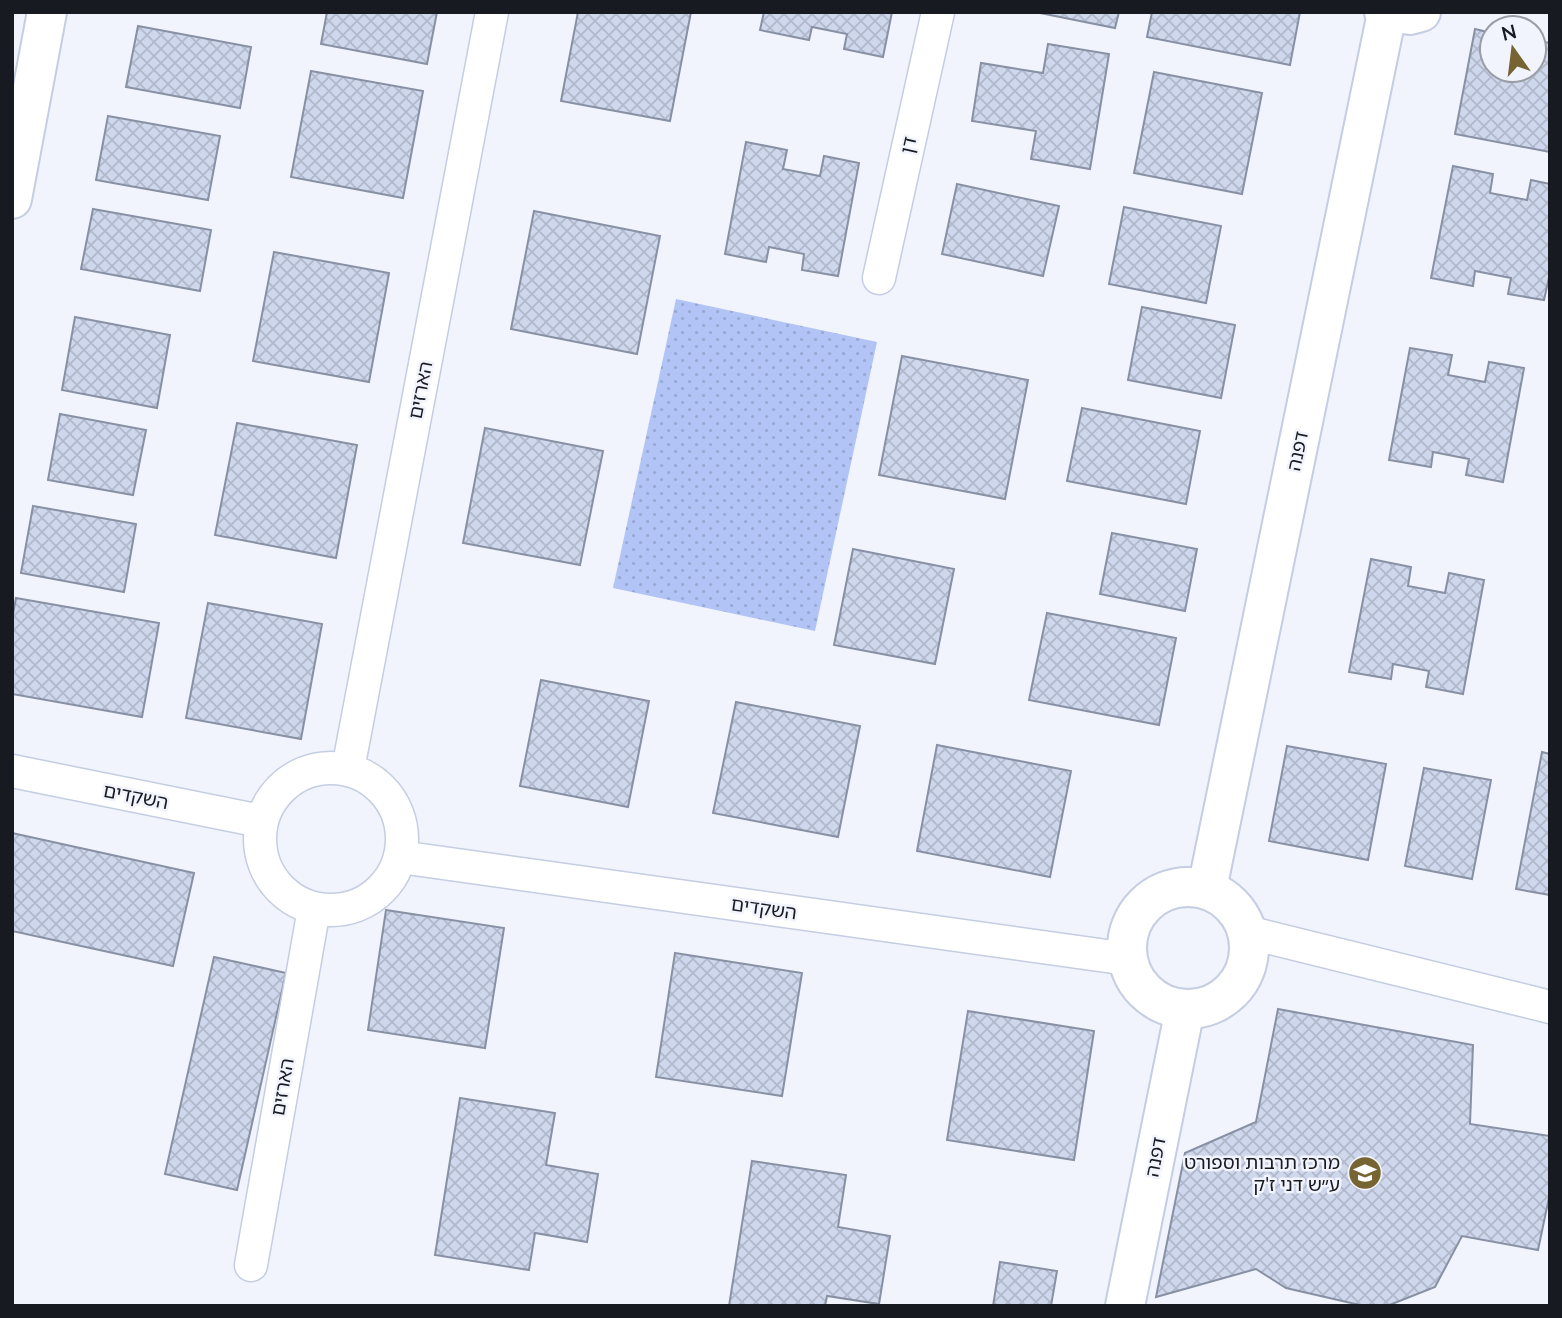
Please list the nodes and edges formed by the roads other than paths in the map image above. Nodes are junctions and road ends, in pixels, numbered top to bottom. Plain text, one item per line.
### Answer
1 (47, 12) edge
2 (492, 12) edge
3 (938, 12) edge
4 (1397, 13) edge
5 (12, 199) edge
6 (879, 278) dead end
7 (348, 769) junction
8 (12, 771) edge
9 (260, 821) junction
10 (400, 857) junction
11 (1207, 889) junction
12 (314, 909) junction
13 (1247, 932) junction
14 (1128, 959) junction
15 (1550, 1007) edge
16 (1185, 1009) junction
17 (251, 1265) dead end
18 (1125, 1306) edge

1 - 5 street
2 - 7 street, הארזים
3 - 6 street, דן
4 - 11 street, דפנה
7 - 9 street
7 - 10 street
8 - 9 street, השקדים
9 - 12 street
10 - 12 street
10 - 14 street, השקדים
11 - 13 street
11 - 14 street
12 - 17 street, הארזים
13 - 15 street
13 - 16 street
14 - 16 street
16 - 18 street, דפנה

